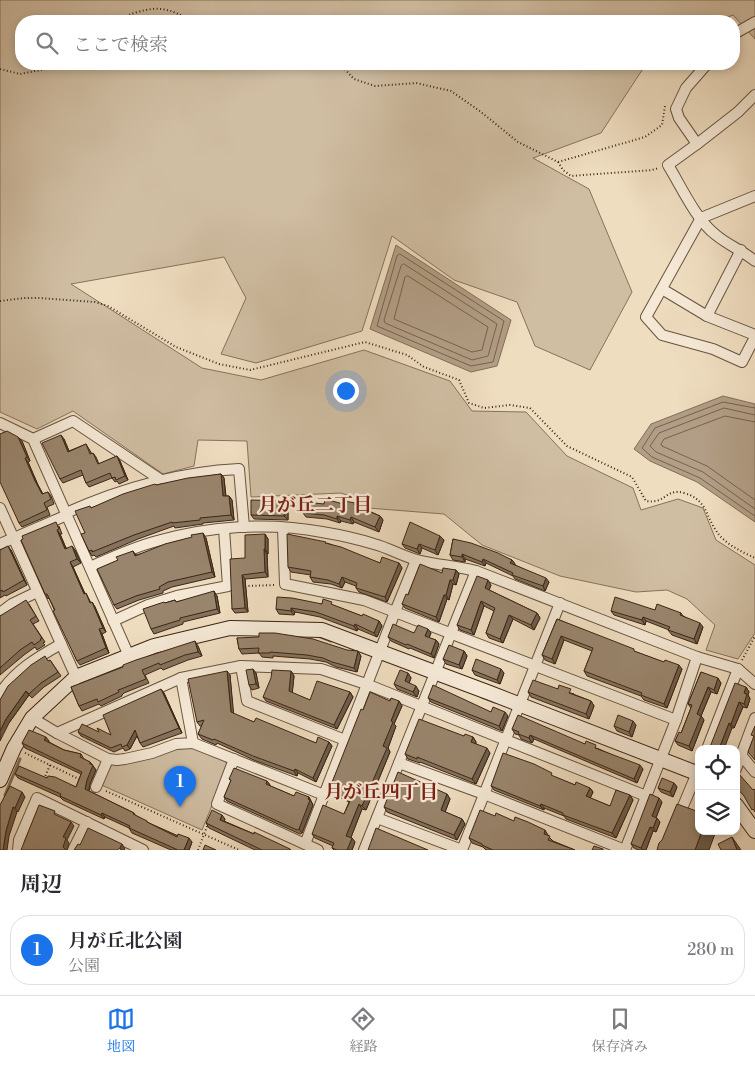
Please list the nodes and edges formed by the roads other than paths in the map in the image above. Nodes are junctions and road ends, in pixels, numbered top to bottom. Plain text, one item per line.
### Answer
1 (755, 22) edge
2 (740, 31) edge
3 (702, 70) edge
4 (755, 95) edge
5 (697, 144) junction
6 (755, 196) edge
7 (701, 218) junction
8 (741, 250) junction
9 (755, 261) edge
10 (662, 289) junction
11 (707, 316) junction
12 (755, 336) edge
13 (0, 423) edge
14 (33, 439) junction
15 (161, 480) junction
16 (0, 508) edge
17 (67, 514) junction
18 (244, 527) junction
19 (283, 528) junction
20 (224, 529) junction
21 (13, 537) junction
22 (0, 544) edge
23 (416, 560) junction
24 (90, 567) junction
25 (476, 571) junction
26 (38, 592) junction
27 (560, 603) junction
28 (395, 612) junction
29 (0, 613) edge
30 (114, 621) junction
31 (452, 633) junction
32 (61, 644) junction
33 (380, 652) junction
34 (129, 656) junction
35 (697, 657) junction
36 (241, 666) junction
37 (536, 666) junction
38 (738, 669) junction
39 (436, 672) junction
40 (76, 677) junction
41 (181, 678) junction
42 (366, 684) junction
43 (755, 684) edge
44 (0, 694) edge
45 (521, 705) junction
46 (422, 707) junction
47 (32, 718) junction
48 (755, 718) edge
49 (676, 720) junction
50 (57, 733) junction
51 (345, 740) junction
52 (506, 741) junction
53 (193, 743) junction
54 (708, 745) edge
55 (741, 755) joint
56 (108, 759) junction
57 (234, 759) junction
58 (661, 759) junction
59 (399, 763) junction
60 (755, 772) edge
61 (695, 776) edge
62 (695, 779) edge
63 (0, 780) edge
64 (96, 787) road end
65 (484, 794) junction
66 (324, 795) junction
67 (646, 796) junction
68 (740, 810) edge
69 (377, 818) junction
70 (87, 822) junction
71 (676, 824) edge
72 (755, 831) edge
73 (305, 844) junction
74 (140, 849) edge
75 (18, 850) edge
76 (73, 850) edge
77 (318, 850) edge
78 (364, 850) edge
79 (462, 850) edge
80 (625, 850) edge

1 - 2 street
3 - 5 street
4 - 5 street
5 - 7 street
6 - 7 street
7 - 8 street
7 - 10 street
8 - 9 street
8 - 11 street
10 - 11 street
10 - 12 street
11 - 12 street
13 - 14 street
14 - 15 street
14 - 17 street
15 - 17 street
15 - 18 street
16 - 21 street
17 - 21 street
17 - 24 street
18 - 19 street
18 - 20 street
19 - 23 street
19 - 28 street
20 - 24 street
20 - 30 street
21 - 22 street
21 - 26 street
23 - 25 street
23 - 28 street
24 - 30 street
25 - 27 street
25 - 31 street
26 - 29 street
26 - 32 street
27 - 35 street
27 - 37 street
28 - 31 street
28 - 33 street
30 - 34 street
31 - 37 street
31 - 39 street
32 - 40 street
32 - 44 street
33 - 34 street
33 - 39 street
33 - 42 street
34 - 40 street
35 - 38 street
35 - 49 street
36 - 41 street
36 - 42 street
36 - 51 street
37 - 45 street
37 - 49 street
38 - 43 street
38 - 54 street
39 - 45 street
39 - 46 street
40 - 47 street
41 - 50 street
41 - 53 street
42 - 46 street
42 - 51 street
45 - 52 street
45 - 58 street
46 - 52 street
46 - 59 street
47 - 50 street
47 - 63 street
48 - 55 street
49 - 58 street
50 - 56 street
51 - 66 street
52 - 65 street
52 - 67 street
53 - 56 street
53 - 57 street
55 - 60 street
56 - 64 street
57 - 66 street
57 - 73 street
58 - 61 street
58 - 67 street
59 - 65 street
59 - 69 street
62 - 71 street
65 - 79 street
65 - 80 street
66 - 73 street
67 - 80 street
68 - 72 street
69 - 78 street
69 - 79 street
70 - 74 street
70 - 75 street
70 - 76 street
73 - 77 street

